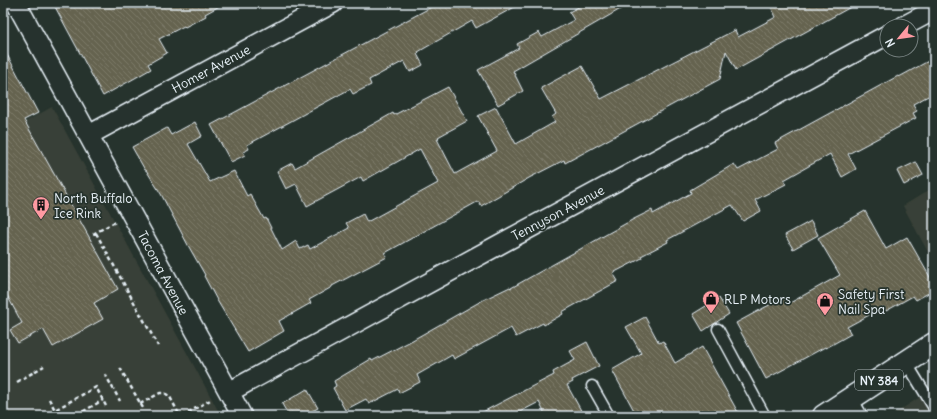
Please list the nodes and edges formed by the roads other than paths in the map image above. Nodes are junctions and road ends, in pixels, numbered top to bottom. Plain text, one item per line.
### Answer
1 (16, 3) edge
2 (333, 3) edge
3 (934, 10) edge
4 (919, 18) edge
5 (879, 39) edge
6 (89, 135) junction
7 (718, 329) dead end
8 (934, 344) edge
9 (906, 362) junction
10 (592, 386) dead end
11 (221, 395) junction
12 (852, 408) edge
13 (934, 408) edge
14 (242, 416) edge
15 (610, 416) edge
16 (765, 416) edge
17 (824, 416) edge

1 - 6 street, Tacoma Avenue
2 - 6 street, Homer Avenue
3 - 4 street
5 - 11 street, Tennyson Avenue
6 - 11 street, Tacoma Avenue
7 - 16 lane
8 - 9 main road, NY 384
9 - 12 main road, NY 384
9 - 13 lane
10 - 15 lane
11 - 14 street, Tacoma Avenue
12 - 17 main road, NY 384

